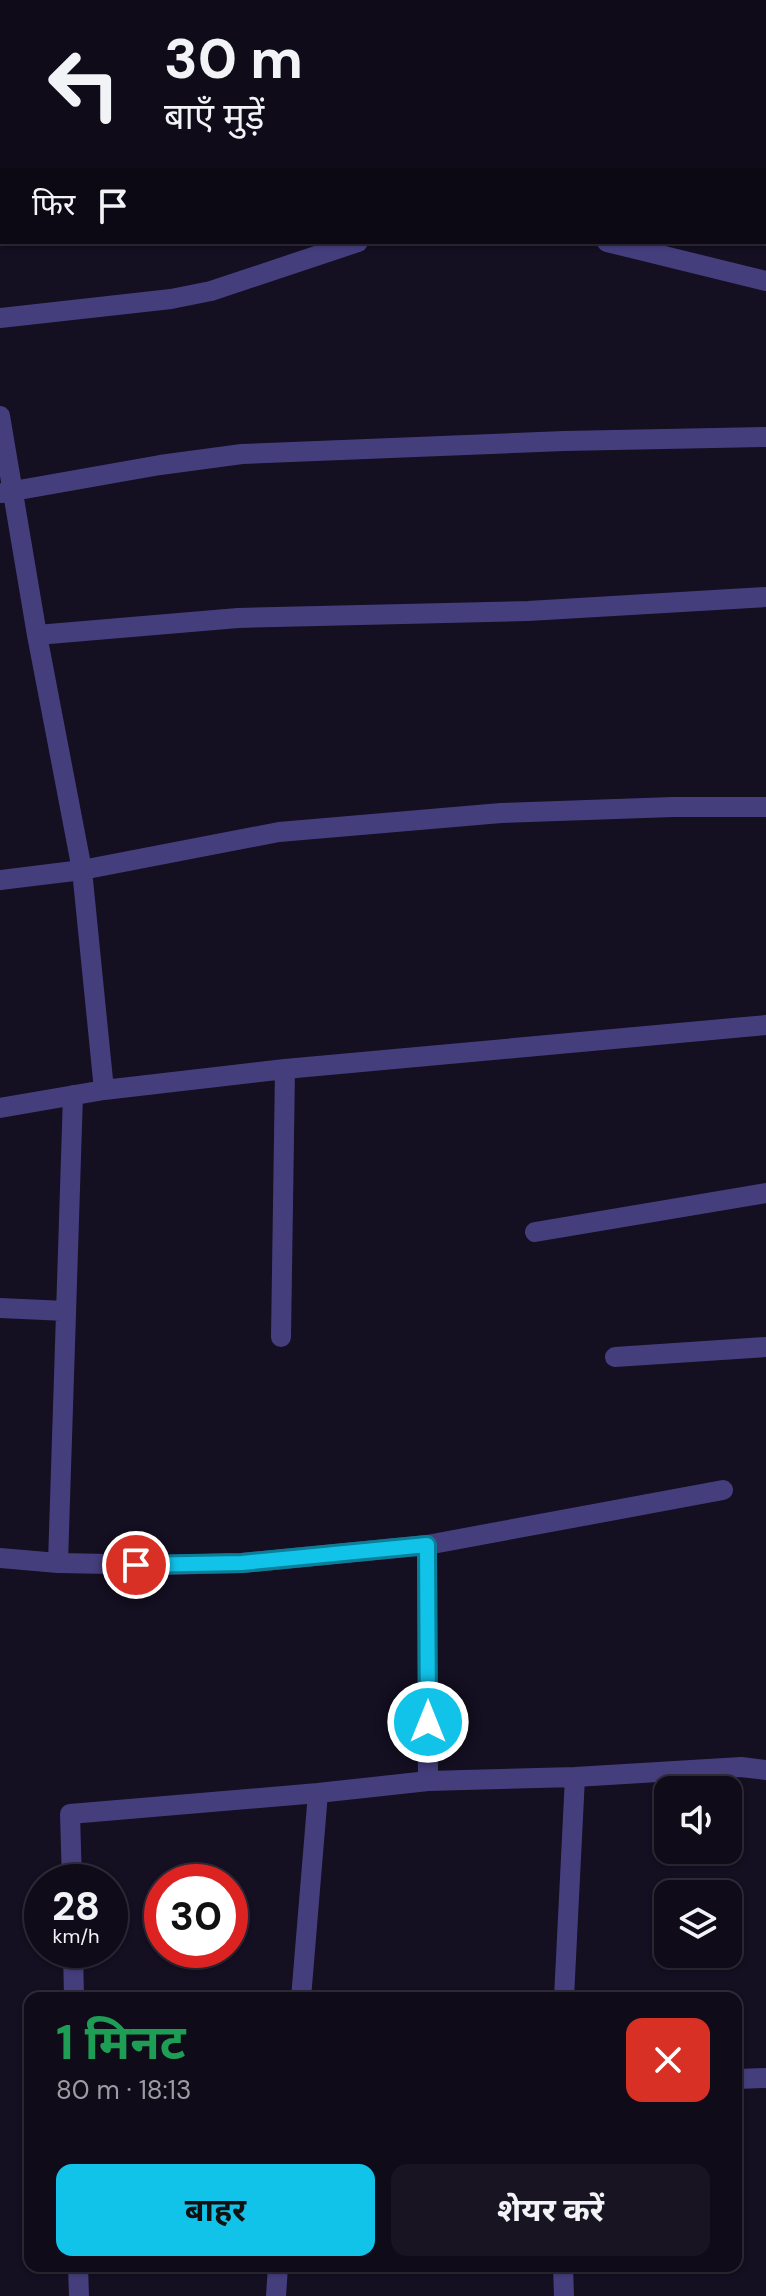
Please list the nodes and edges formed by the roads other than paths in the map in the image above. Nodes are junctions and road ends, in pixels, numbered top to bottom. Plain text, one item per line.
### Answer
1 (352, 244) edge
2 (615, 244) edge
3 (766, 281) edge
4 (0, 318) edge
5 (0, 416) edge
6 (766, 437) edge
7 (6, 493) edge
8 (766, 597) edge
9 (37, 635) junction
10 (766, 807) edge
11 (82, 870) junction
12 (0, 880) edge
13 (766, 1025) edge
14 (285, 1069) junction
15 (104, 1090) junction
16 (73, 1095) junction
17 (0, 1108) edge
18 (766, 1193) edge
19 (535, 1232) dead end
20 (0, 1308) edge
21 (66, 1311) junction
22 (281, 1337) dead end
23 (766, 1347) edge
24 (615, 1357) dead end
25 (723, 1490) dead end
26 (427, 1545) junction
27 (0, 1558) edge
28 (58, 1563) junction
29 (766, 1770) edge
30 (575, 1777) junction
31 (428, 1781) junction
32 (318, 1793) junction
33 (71, 1864) edge
34 (73, 1968) edge
35 (74, 1992) edge
36 (301, 1992) edge
37 (564, 1992) edge
38 (766, 2078) edge
39 (742, 2079) edge
40 (78, 2272) edge
41 (278, 2272) edge
42 (563, 2272) edge
43 (79, 2296) edge
44 (276, 2296) edge
45 (564, 2296) edge

1 - 4 street
2 - 3 street
5 - 7 street
6 - 7 street
7 - 9 street
8 - 9 street
9 - 11 street
10 - 11 street
11 - 12 street
11 - 15 street
13 - 14 street
14 - 15 street
14 - 22 street
15 - 16 street
16 - 17 street
16 - 21 street
18 - 19 street
20 - 21 street
21 - 28 street
23 - 24 street
25 - 26 street
26 - 28 street
26 - 31 street
27 - 28 street
29 - 30 street
30 - 31 street
30 - 37 street
31 - 32 street
32 - 33 street
32 - 36 street
34 - 35 street
38 - 39 street
40 - 43 street
41 - 44 street
42 - 45 street

